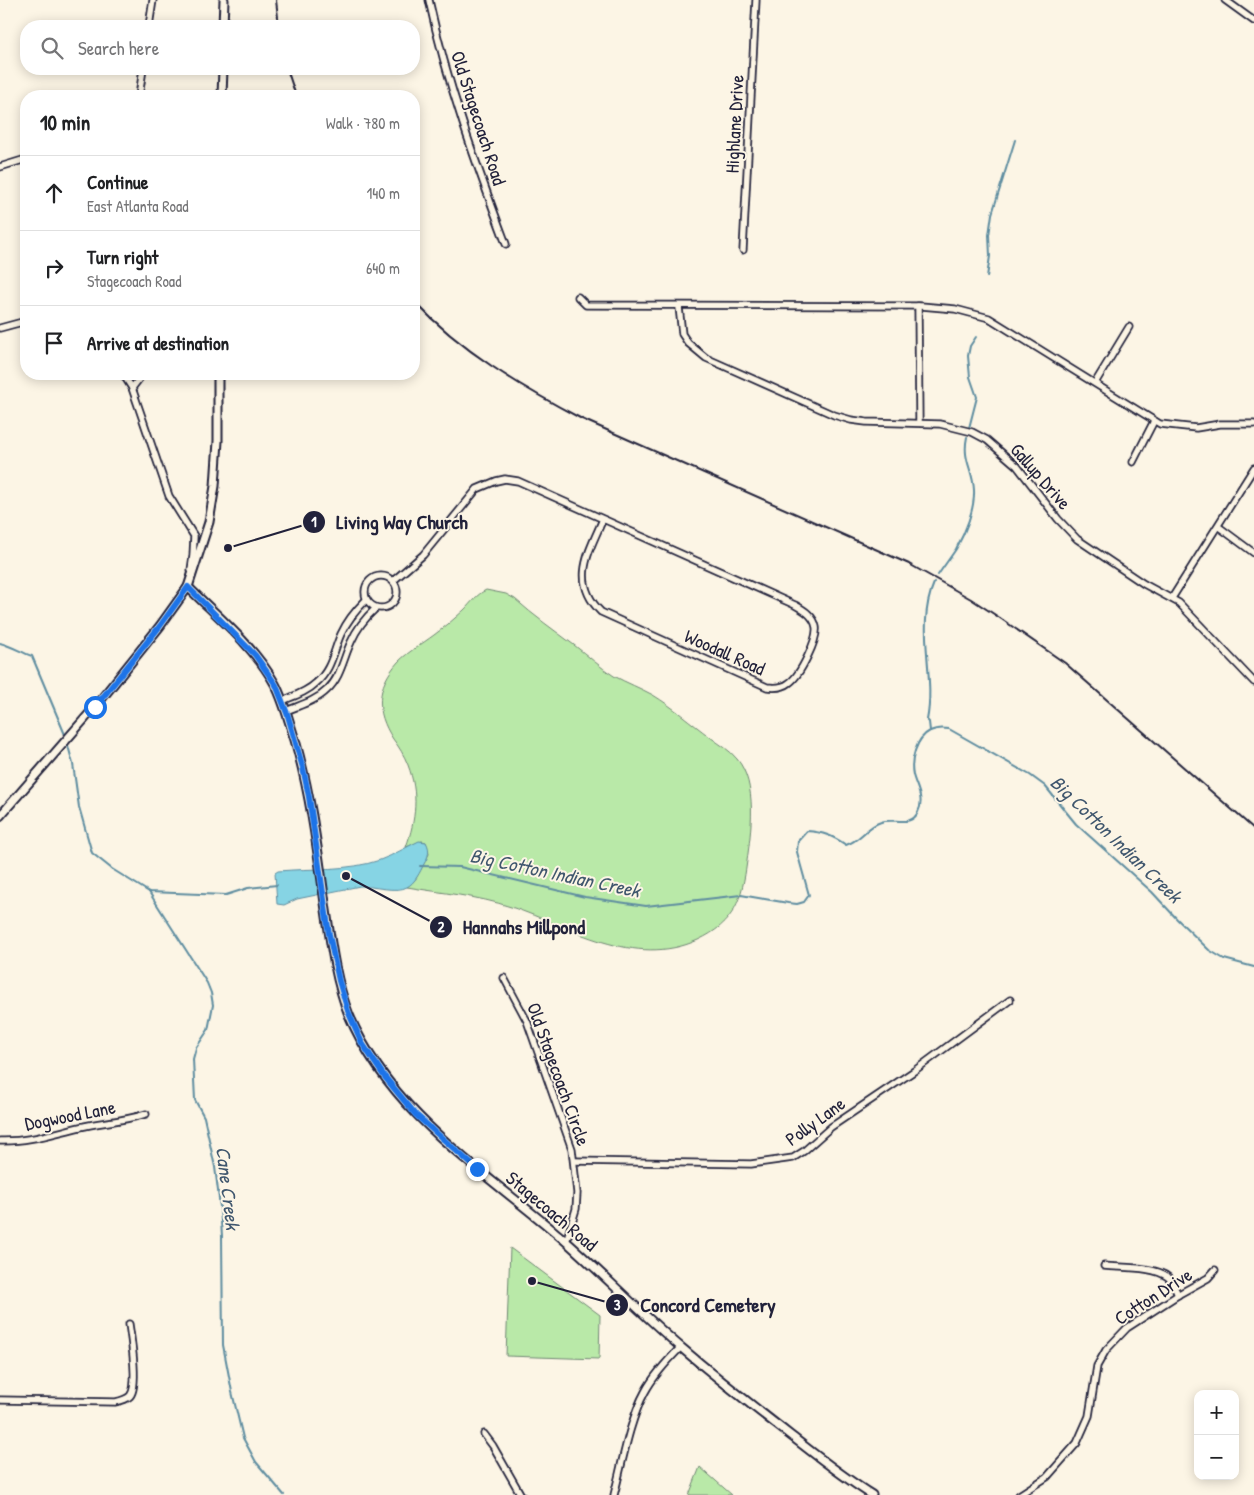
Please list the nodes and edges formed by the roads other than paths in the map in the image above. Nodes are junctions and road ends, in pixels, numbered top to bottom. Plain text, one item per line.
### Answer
1 (153, 0) edge
2 (224, 0) edge
3 (429, 0) edge
4 (756, 0) edge
5 (1225, 0) edge
6 (150, 20) edge
7 (223, 20) edge
8 (1254, 21) edge
9 (142, 75) edge
10 (223, 75) edge
11 (140, 90) edge
12 (222, 90) edge
13 (20, 161) edge
14 (0, 167) edge
15 (506, 244) dead end
16 (743, 250) dead end
17 (578, 296) dead end
18 (918, 306) junction
19 (679, 307) junction
20 (20, 323) edge
21 (1129, 327) dead end
22 (0, 328) edge
23 (127, 380) edge
24 (138, 380) edge
25 (218, 380) edge
26 (1095, 383) junction
27 (132, 388) junction
28 (1154, 421) junction
29 (919, 422) junction
30 (1254, 424) edge
31 (1133, 462) dead end
32 (1254, 468) edge
33 (603, 519) junction
34 (1218, 527) junction
35 (1254, 553) edge
36 (393, 581) junction
37 (188, 587) junction
38 (1172, 598) junction
39 (366, 600) junction
40 (376, 608) junction
41 (1254, 682) edge
42 (282, 701) junction
43 (286, 711) junction
44 (0, 816) edge
45 (504, 978) dead end
46 (1010, 1000) dead end
47 (146, 1114) dead end
48 (0, 1141) edge
49 (574, 1161) junction
50 (566, 1242) junction
51 (1104, 1266) dead end
52 (1215, 1270) dead end
53 (1178, 1295) junction
54 (129, 1324) dead end
55 (681, 1348) junction
56 (0, 1400) edge
57 (484, 1434) dead end
58 (521, 1495) edge
59 (614, 1495) edge
60 (872, 1495) edge
61 (1019, 1495) edge

1 - 6 street
2 - 7 street
3 - 15 street, Old Stagecoach Road
4 - 16 street, Highlane Drive
5 - 8 street
9 - 11 street
10 - 12 street
13 - 14 street
17 - 19 street
18 - 19 street
18 - 26 street
18 - 29 street
19 - 29 street, Gallup Drive
20 - 22 street
21 - 26 street
23 - 27 street
24 - 27 street
25 - 37 street
26 - 28 street
27 - 37 street
28 - 30 street
28 - 31 street
29 - 38 street, Gallup Drive
32 - 34 street
33 - 33 street, Woodall Road
33 - 36 street, Woodall Road
34 - 35 street
34 - 38 street
36 - 39 street
36 - 40 street
37 - 42 street, Stagecoach Road
37 - 44 street
38 - 41 street, Gallup Drive
39 - 40 street
39 - 42 street
40 - 43 street
42 - 43 street, Stagecoach Road
43 - 50 street, Stagecoach Road
45 - 49 street, Old Stagecoach Circle
46 - 49 street, Polly Lane
47 - 48 street, Dogwood Lane
49 - 50 street, Old Stagecoach Circle
50 - 55 street, Stagecoach Road
51 - 53 street
52 - 53 street, Cotton Drive
53 - 61 street, Cotton Drive
54 - 56 street
55 - 59 street
55 - 60 street, Stagecoach Road
57 - 58 street

